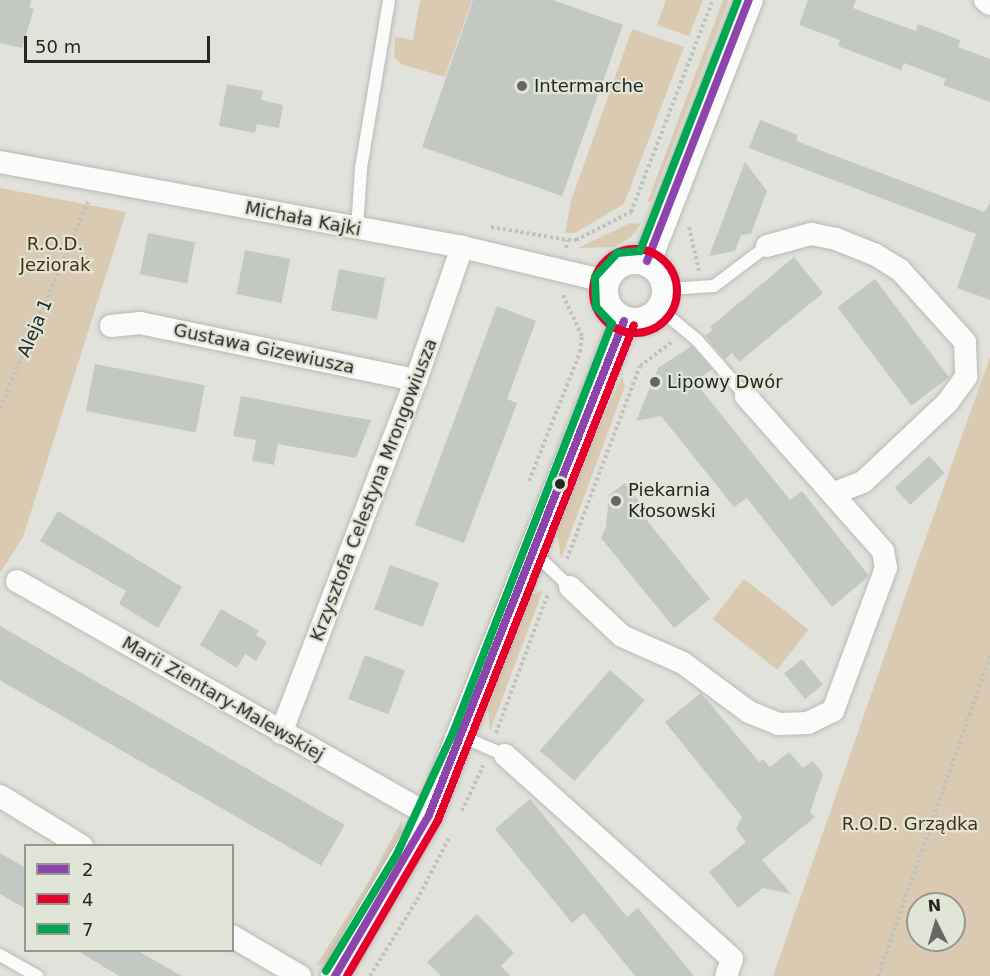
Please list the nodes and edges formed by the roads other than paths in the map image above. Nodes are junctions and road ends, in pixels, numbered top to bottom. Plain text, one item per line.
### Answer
1 (389, 0) edge
2 (749, 0) edge
3 (985, 0) edge
4 (990, 3) edge
5 (0, 162) edge
6 (357, 229) junction
7 (767, 246) joint
8 (462, 247) junction
9 (647, 261) junction
10 (605, 281) junction
11 (664, 300) junction
12 (624, 321) junction
13 (111, 326) dead end
14 (416, 380) junction
15 (746, 396) joint
16 (835, 493) junction
17 (532, 558) junction
18 (18, 580) dead end
19 (560, 589) joint
20 (281, 733) junction
21 (463, 737) junction
22 (495, 751) joint
23 (0, 796) edge
24 (429, 815) junction
25 (79, 844) edge
26 (234, 937) edge
27 (0, 955) edge
28 (38, 976) edge
29 (300, 976) edge
30 (335, 976) edge
31 (726, 976) edge

1 - 6 lane
2 - 9 street
3 - 4 street
5 - 6 street, Michała Kajki
6 - 8 street, Michała Kajki
7 - 11 lane
7 - 16 street
8 - 10 street, Michała Kajki
8 - 14 street, Krzysztofa Celestyna Mrongowiusza
9 - 10 street
9 - 11 street
10 - 12 street
11 - 12 street
11 - 15 lane
12 - 17 street
13 - 14 street, Gustawa Gizewiusza
14 - 20 street, Krzysztofa Celestyna Mrongowiusza
15 - 16 street
16 - 19 street
17 - 19 lane
17 - 21 street
18 - 20 street, Marii Zientary-Malewskiej
20 - 24 street, Marii Zientary-Malewskiej
21 - 22 lane
21 - 24 street
22 - 31 street
23 - 25 street
24 - 30 street
26 - 29 street
27 - 28 lane

